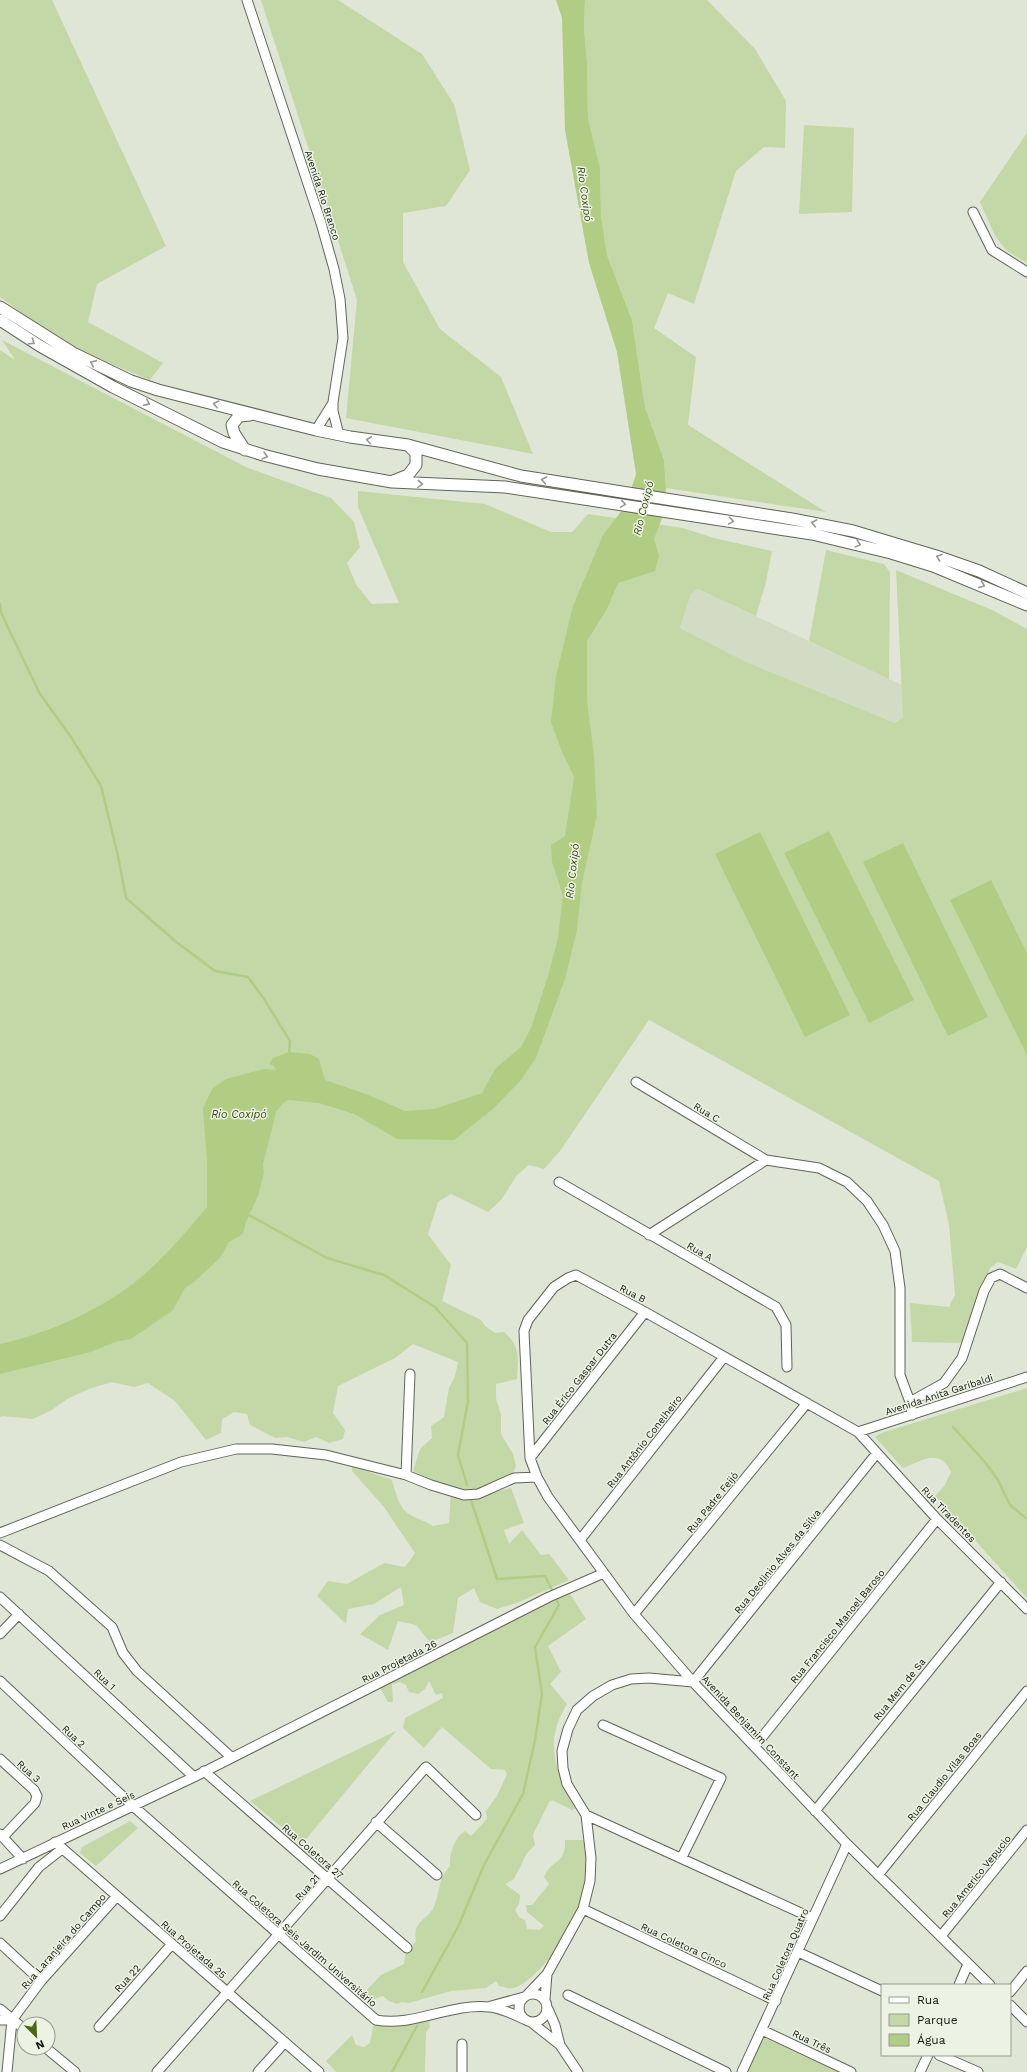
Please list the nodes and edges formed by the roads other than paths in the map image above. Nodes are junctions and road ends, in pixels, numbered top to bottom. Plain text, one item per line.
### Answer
1 (247, 0) edge
2 (973, 212) dead end
3 (1027, 272) edge
4 (0, 306) edge
5 (0, 320) edge
6 (333, 402) junction
7 (258, 416) junction
8 (316, 430) junction
9 (339, 435) junction
10 (408, 445) junction
11 (245, 450) junction
12 (392, 482) junction
13 (1027, 593) edge
14 (1027, 605) edge
15 (636, 1082) dead end
16 (766, 1160) junction
17 (559, 1182) dead end
18 (649, 1234) junction
19 (1027, 1288) edge
20 (646, 1312) junction
21 (724, 1357) junction
22 (787, 1367) dead end
23 (410, 1374) dead end
24 (1027, 1377) edge
25 (910, 1402) junction
26 (807, 1403) junction
27 (912, 1415) junction
28 (858, 1432) junction
29 (877, 1453) junction
30 (530, 1458) junction
31 (406, 1475) junction
32 (537, 1477) junction
33 (937, 1519) junction
34 (0, 1533) edge
35 (580, 1540) junction
36 (0, 1545) edge
37 (604, 1573) junction
38 (1001, 1582) junction
39 (0, 1597) edge
40 (1027, 1609) edge
41 (19, 1614) junction
42 (634, 1614) junction
43 (0, 1634) edge
44 (0, 1681) edge
45 (693, 1682) junction
46 (1027, 1692) edge
47 (602, 1725) dead end
48 (754, 1746) junction
49 (231, 1757) junction
50 (0, 1759) edge
51 (204, 1771) junction
52 (194, 1777) junction
53 (133, 1806) junction
54 (815, 1810) junction
55 (476, 1815) dead end
56 (586, 1815) junction
57 (376, 1822) junction
58 (1027, 1830) edge
59 (2, 1836) edge
60 (55, 1842) junction
61 (847, 1844) junction
62 (62, 1849) junction
63 (682, 1857) junction
64 (23, 1859) junction
65 (0, 1869) edge
66 (437, 1875) dead end
67 (878, 1875) junction
68 (328, 1880) junction
69 (117, 1896) junction
70 (583, 1909) junction
71 (0, 1916) edge
72 (812, 1918) junction
73 (278, 1935) junction
74 (941, 1936) junction
75 (0, 1943) edge
76 (172, 1944) junction
77 (407, 1948) dead end
78 (798, 1952) junction
79 (968, 1964) junction
80 (1027, 1972) edge
81 (547, 1974) junction
82 (41, 1981) junction
83 (959, 1984) edge
84 (989, 1984) edge
85 (881, 1990) edge
86 (1011, 1991) edge
87 (228, 1993) junction
88 (568, 1995) dead end
89 (526, 1996) junction
90 (545, 1999) junction
91 (776, 2001) junction
92 (1011, 2006) edge
93 (490, 2007) junction
94 (0, 2009) edge
95 (548, 2009) junction
96 (0, 2020) edge
97 (12, 2020) junction
98 (529, 2021) junction
99 (1027, 2022) edge
100 (16, 2023) edge
101 (99, 2027) dead end
102 (762, 2030) junction
103 (285, 2042) junction
104 (462, 2044) dead end
105 (560, 2045) junction
106 (56, 2056) edge
107 (928, 2056) edge
108 (941, 2056) edge
109 (7, 2072) edge
110 (75, 2072) edge
111 (157, 2072) edge
112 (258, 2072) edge
113 (319, 2072) edge
114 (462, 2072) edge
115 (578, 2072) edge
116 (726, 2072) edge
117 (742, 2072) edge
118 (851, 2072) edge
119 (920, 2072) edge
120 (978, 2072) edge

1 - 6 street, Avenida Rio Branco
2 - 3 street
7 -> 4 main road
5 -> 11 main road
6 - 8 street, Avenida Rio Branco
6 - 9 street, Avenida Rio Branco
7 - 8 main road
7 - 11 main road
8 - 9 main road
10 -> 9 main road
10 - 12 main road
13 -> 10 main road
11 -> 12 main road
12 -> 14 main road
15 - 16 street, Rua C
16 - 18 street
16 - 25 street
17 - 18 street, Rua A
18 - 22 street, Rua A
19 - 25 street
20 - 21 street, Rua B
20 - 30 street, Rua Érico Gaspar Dutra
20 - 30 street, Rua B
21 - 26 street, Rua B
21 - 35 street, Rua Antônio Conelheiro
23 - 31 street
24 - 27 street, Avenida Anita Garibaldi
25 - 27 street
26 - 28 street, Rua B
26 - 42 street, Rua Padre Feijó
27 - 28 street, Avenida Anita Garibaldi
28 - 29 street, Rua Tiradentes
29 - 33 street, Rua Tiradentes
29 - 45 street, Rua Deolinio Alves da Silva
30 - 32 street, Avenida Benjamim Constant
31 - 32 street
31 - 34 street
32 - 35 street, Avenida Benjamim Constant
33 - 38 street, Rua Tiradentes
33 - 48 street, Rua Francisco Manoel Baroso
35 - 37 street, Avenida Benjamim Constant
36 - 49 street
37 - 42 street, Avenida Benjamim Constant
37 - 49 street, Rua Projetada 26
38 - 40 street, Rua Tiradentes
38 - 54 street, Rua Mem de Sa
39 - 41 street, Rua 1
41 - 43 street
41 - 52 street, Rua 1
42 - 45 street, Avenida Benjamim Constant
44 - 53 street, Rua 2
45 - 48 street, Avenida Benjamim Constant
45 - 56 street
46 - 67 street, Rua Claudio Vilas Boas
47 - 63 street
48 - 54 street, Avenida Benjamim Constant
49 - 51 street, Rua Projetada 26
50 - 59 street, Rua 3
51 - 52 street, Rua Vinte e Seis
51 - 68 street, Rua Coletora 27
52 - 53 street, Rua Vinte e Seis
53 - 60 street, Rua Vinte e Seis
53 - 73 street, Rua Coletora Seis Jardim Universitário
54 - 61 street, Avenida Benjamim Constant
55 - 57 street, Rua 21
56 - 63 street
56 - 70 street
57 - 66 street
57 - 68 street, Rua 21
58 - 74 street, Rua Americo Vepucio
59 - 64 street
60 - 62 street, Rua Projetada 25
60 - 64 street, Rua Vinte e Seis
61 - 67 street, Avenida Benjamim Constant
61 - 72 street, Rua Coletora Quatro
62 - 69 street, Rua Projetada 25
62 - 71 street
63 - 72 street
64 - 65 street, Rua Vinte e Seis
67 - 74 street, Avenida Benjamim Constant
68 - 73 street, Rua 21
68 - 77 street, Rua Coletora 27
69 - 76 street, Rua Projetada 25
69 - 82 street, Rua Laranjeira do Campo
70 - 81 street
70 - 91 street, Rua Coletora Cinco
72 - 78 street, Rua Coletora Quatro
73 - 87 street, Rua 21
73 - 93 street, Rua Coletora Seis Jardim Universitário
74 - 79 street, Avenida Benjamim Constant
75 - 82 street
76 - 87 street, Rua Projetada 25
76 - 101 street, Rua 22
78 - 85 street
78 - 91 street, Rua Coletora Quatro
79 - 83 street
79 - 84 street, Avenida Benjamim Constant
80 - 86 street
81 - 89 street
81 - 90 street
82 - 97 street, Rua Laranjeira do Campo
87 - 103 street, Rua Projetada 25
87 - 111 street, Rua 21
88 - 116 street
89 - 90 street
89 - 93 street
89 - 98 street
90 - 95 street
91 - 102 street, Rua Coletora Quatro
92 - 99 street
93 - 98 street
94 - 97 street
95 - 98 street
95 - 105 street
96 - 97 street
97 - 100 street
97 - 109 street
98 - 105 street
102 - 117 street, Rua Coletora Quatro
102 - 118 street, Rua Três
103 - 112 street
103 - 113 street, Rua Projetada 25
104 - 114 street
105 - 115 street
106 - 110 street
107 - 119 street
108 - 120 street

